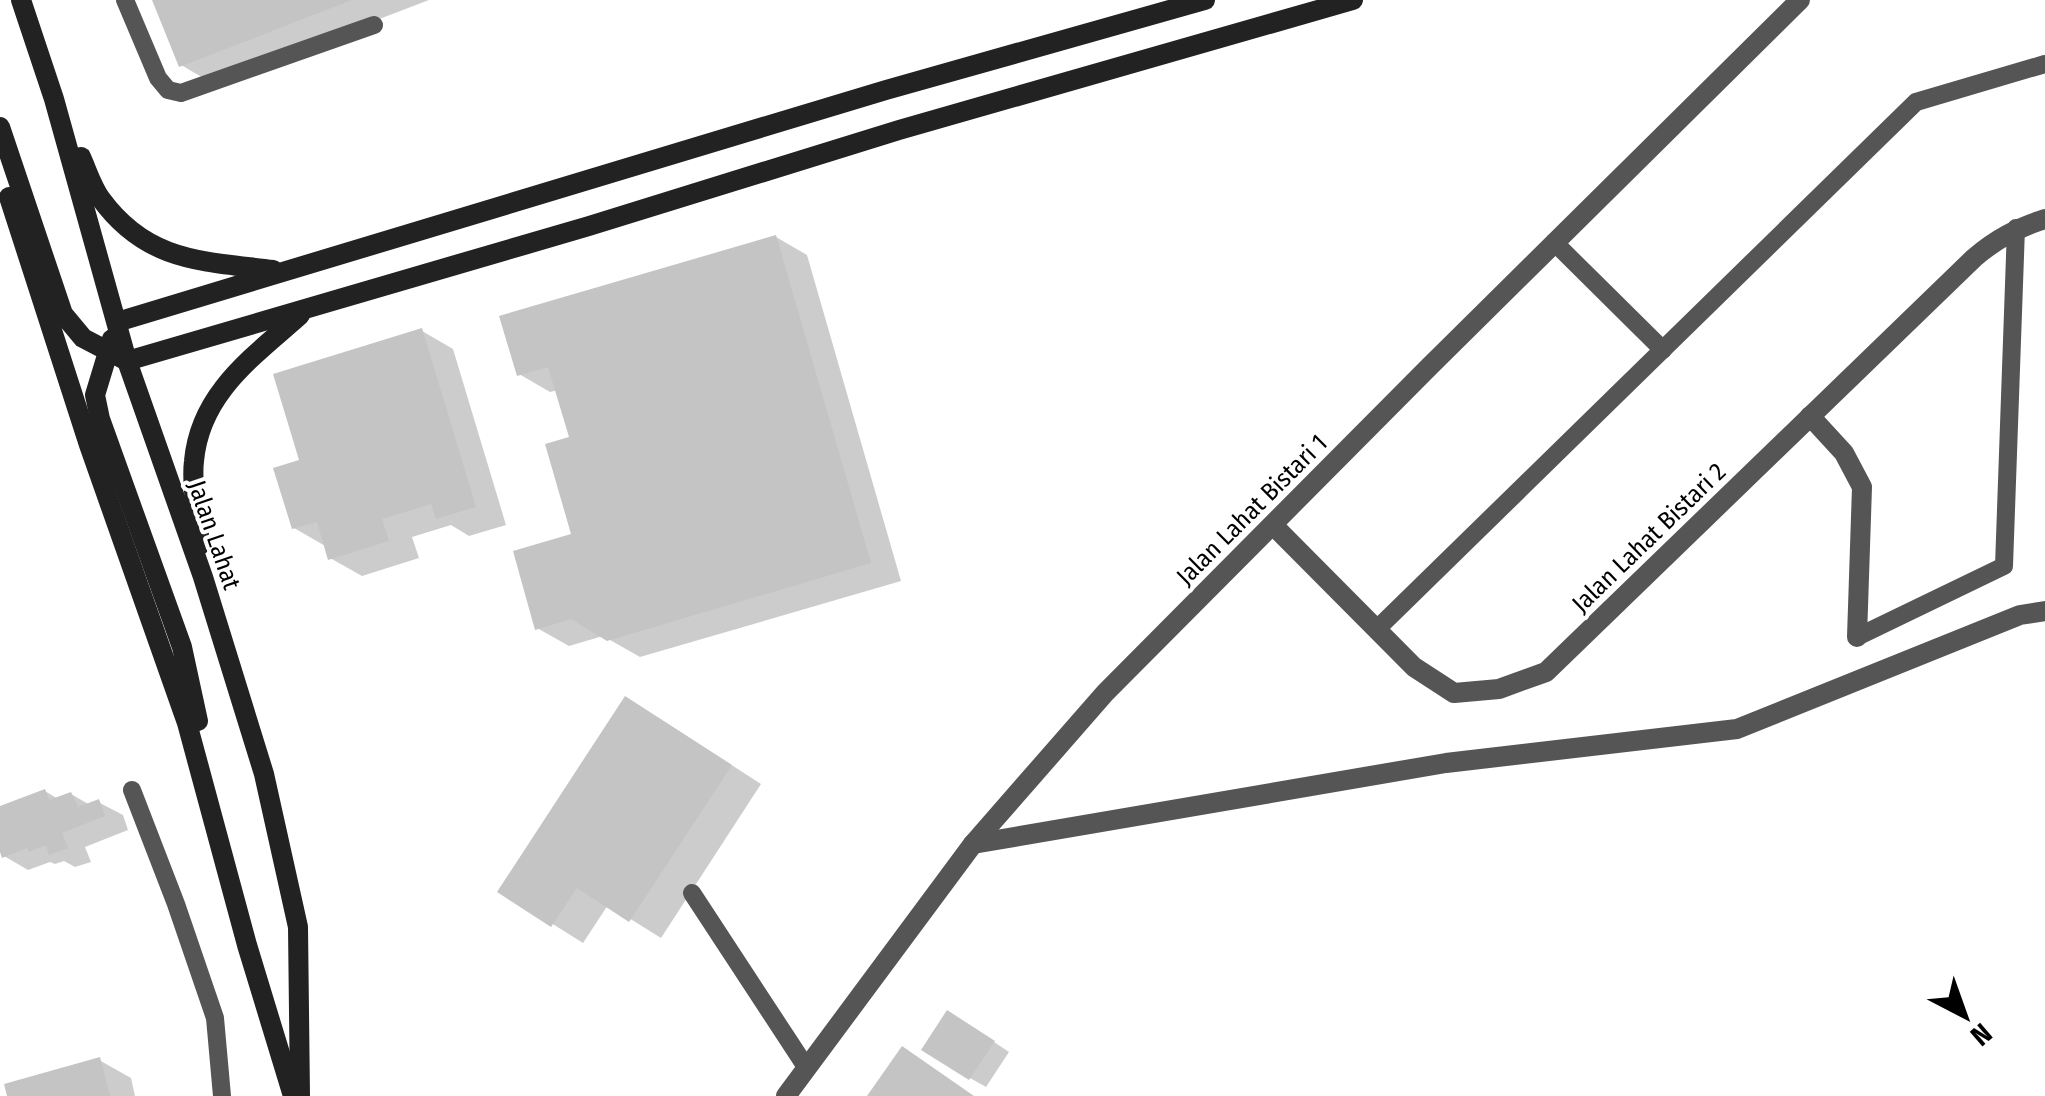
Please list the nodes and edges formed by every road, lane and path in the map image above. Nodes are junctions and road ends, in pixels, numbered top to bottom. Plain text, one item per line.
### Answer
1 (21, 0) edge
2 (125, 0) edge
3 (1205, 0) edge
4 (1353, 0) edge
5 (1800, 0) edge
6 (374, 25) dead end
7 (2045, 64) edge
8 (54, 99) junction
9 (0, 126) edge
10 (0, 169) edge
11 (2045, 219) edge
12 (2016, 228) junction
13 (1554, 242) junction
14 (280, 271) junction
15 (307, 309) junction
16 (117, 322) junction
17 (1663, 350) junction
18 (108, 351) junction
19 (128, 362) junction
20 (1810, 416) junction
21 (1273, 525) junction
22 (203, 577) junction
23 (2045, 611) edge
24 (1378, 628) junction
25 (1857, 638) joint
26 (132, 790) dead end
27 (972, 844) junction
28 (692, 893) dead end
29 (247, 945) junction
30 (806, 1067) junction
31 (222, 1096) edge
32 (296, 1096) edge
33 (786, 1096) edge

1 - 8 main road, Jalan Lahat
2 - 6 lane
3 - 14 main road
4 - 15 main road
5 - 13 street, Jalan Lahat Bistari 1
7 - 17 lane
8 - 14 main road
8 - 16 main road, Jalan Lahat
9 - 18 main road
10 - 29 main road, Jalan Lahat
11 - 12 street, Jalan Lahat Bistari 2
12 - 20 street, Jalan Lahat Bistari 2
12 - 25 lane
13 - 17 lane
13 - 21 street, Jalan Lahat Bistari 1
14 - 16 main road
15 - 19 main road
15 - 22 main road
16 - 18 main road
16 - 19 main road, Jalan Lahat
17 - 24 lane
18 - 19 main road
18 - 29 main road
19 - 22 main road, Jalan Lahat
20 - 24 street, Jalan Lahat Bistari 2
20 - 25 street
21 - 24 street, Jalan Lahat Bistari 2
21 - 27 street, Jalan Lahat Bistari 1
22 - 32 main road, Jalan Lahat
23 - 27 street
26 - 31 lane
27 - 30 street, Jalan Lahat Bistari 1
28 - 30 lane
29 - 32 main road, Jalan Lahat
30 - 33 street, Jalan Lahat Bistari 1

